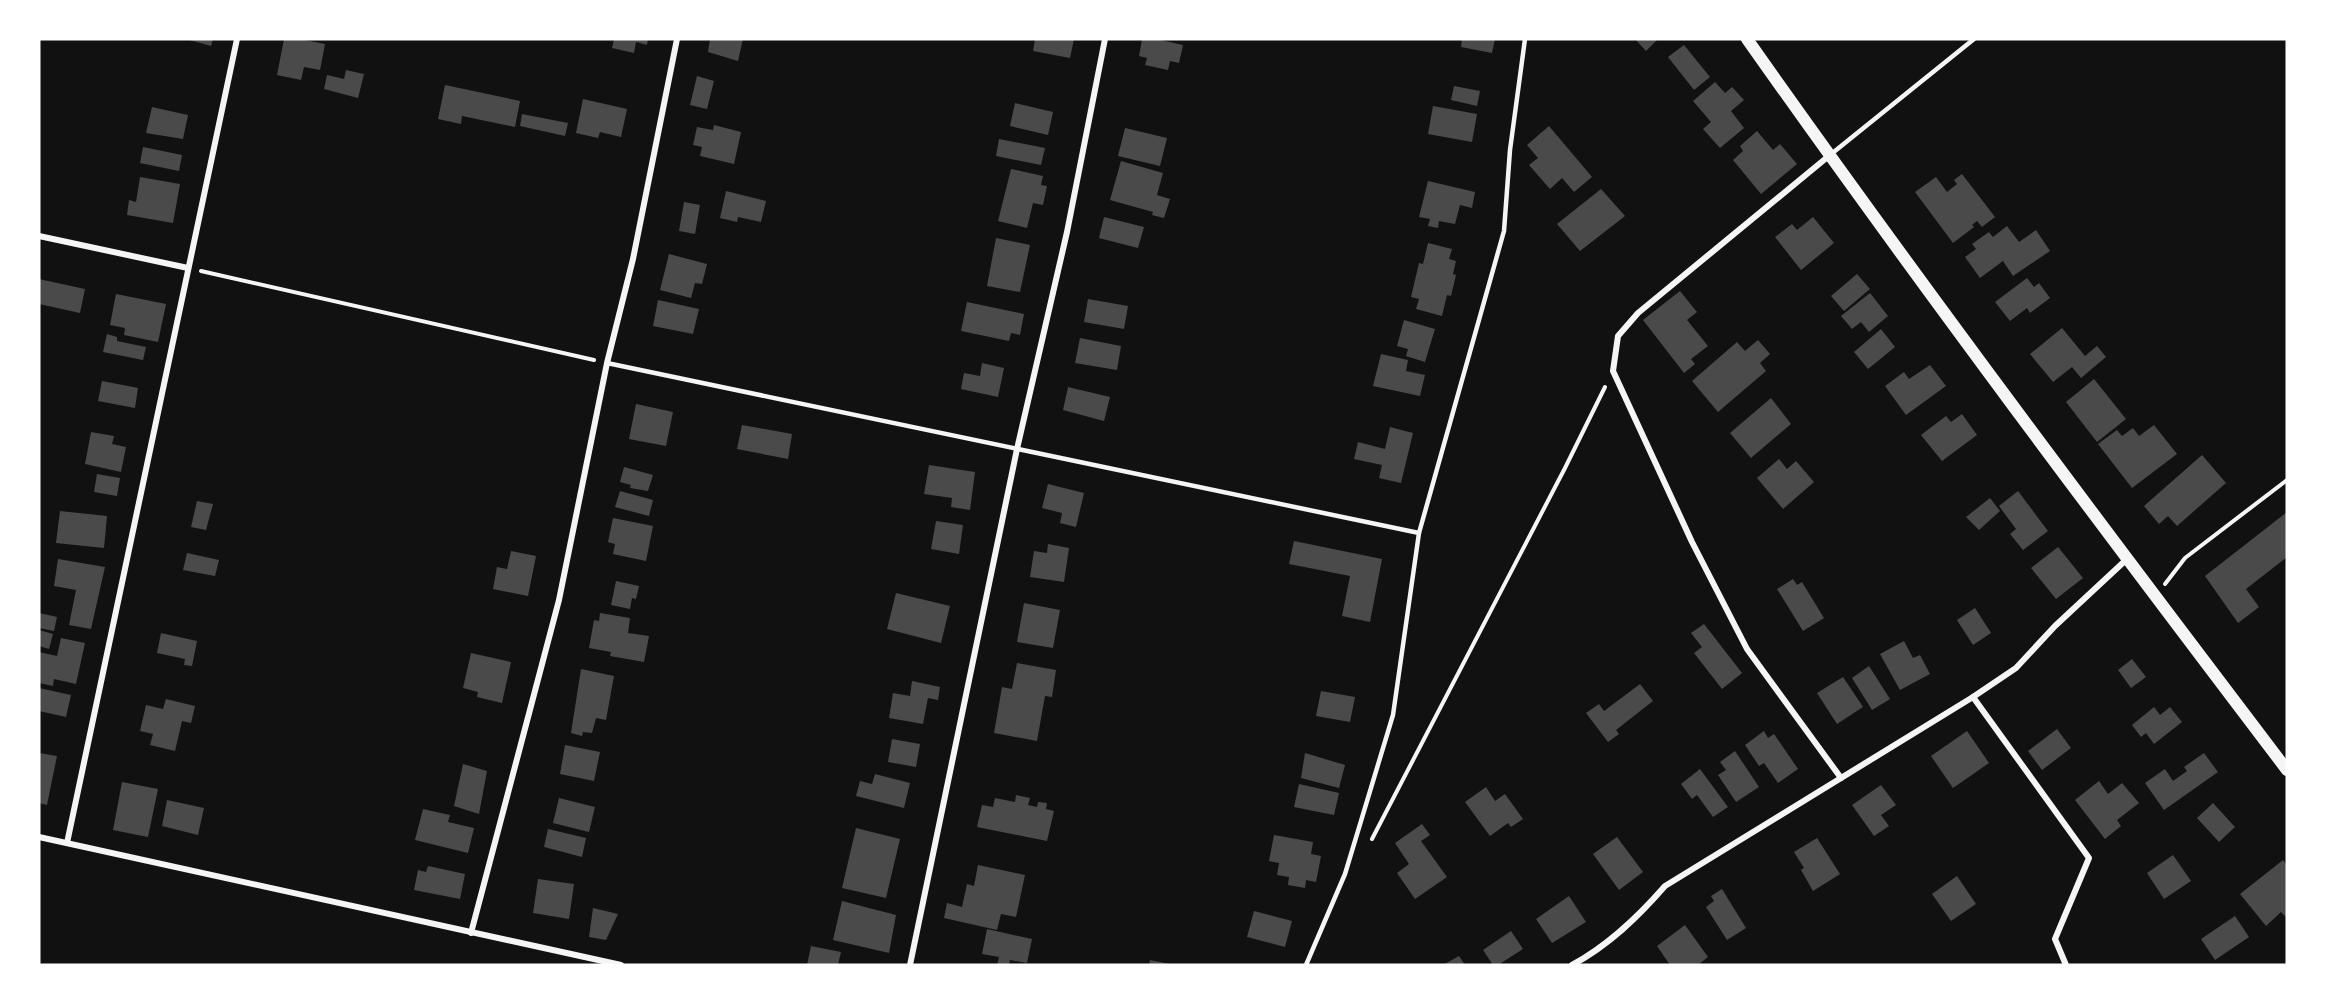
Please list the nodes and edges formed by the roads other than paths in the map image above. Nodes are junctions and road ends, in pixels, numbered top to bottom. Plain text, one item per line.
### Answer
1 (237, 39) edge
2 (677, 39) edge
3 (1104, 39) edge
4 (1525, 39) edge
5 (1747, 39) edge
6 (1974, 39) edge
7 (1830, 155) junction
8 (39, 236) edge
9 (188, 268) junction
10 (607, 363) junction
11 (1017, 449) junction
12 (1419, 533) junction
13 (2127, 559) junction
14 (1973, 697) junction
15 (2287, 770) edge
16 (1841, 778) junction
17 (39, 837) edge
18 (67, 843) junction
19 (471, 933) junction
20 (621, 965) edge
21 (910, 965) edge
22 (1306, 965) edge
23 (1572, 965) edge
24 (2066, 965) edge

1 - 9 street
2 - 10 street
3 - 11 street
4 - 12 lane
5 - 7 main road
6 - 7 lane
7 - 13 main road
7 - 16 street
8 - 9 street
9 - 18 street
10 - 11 lane
10 - 19 street
11 - 12 lane
11 - 21 street
12 - 22 lane
13 - 14 street
13 - 15 main road
14 - 16 street
14 - 24 street
16 - 23 street
17 - 18 street
18 - 19 street
19 - 20 street

